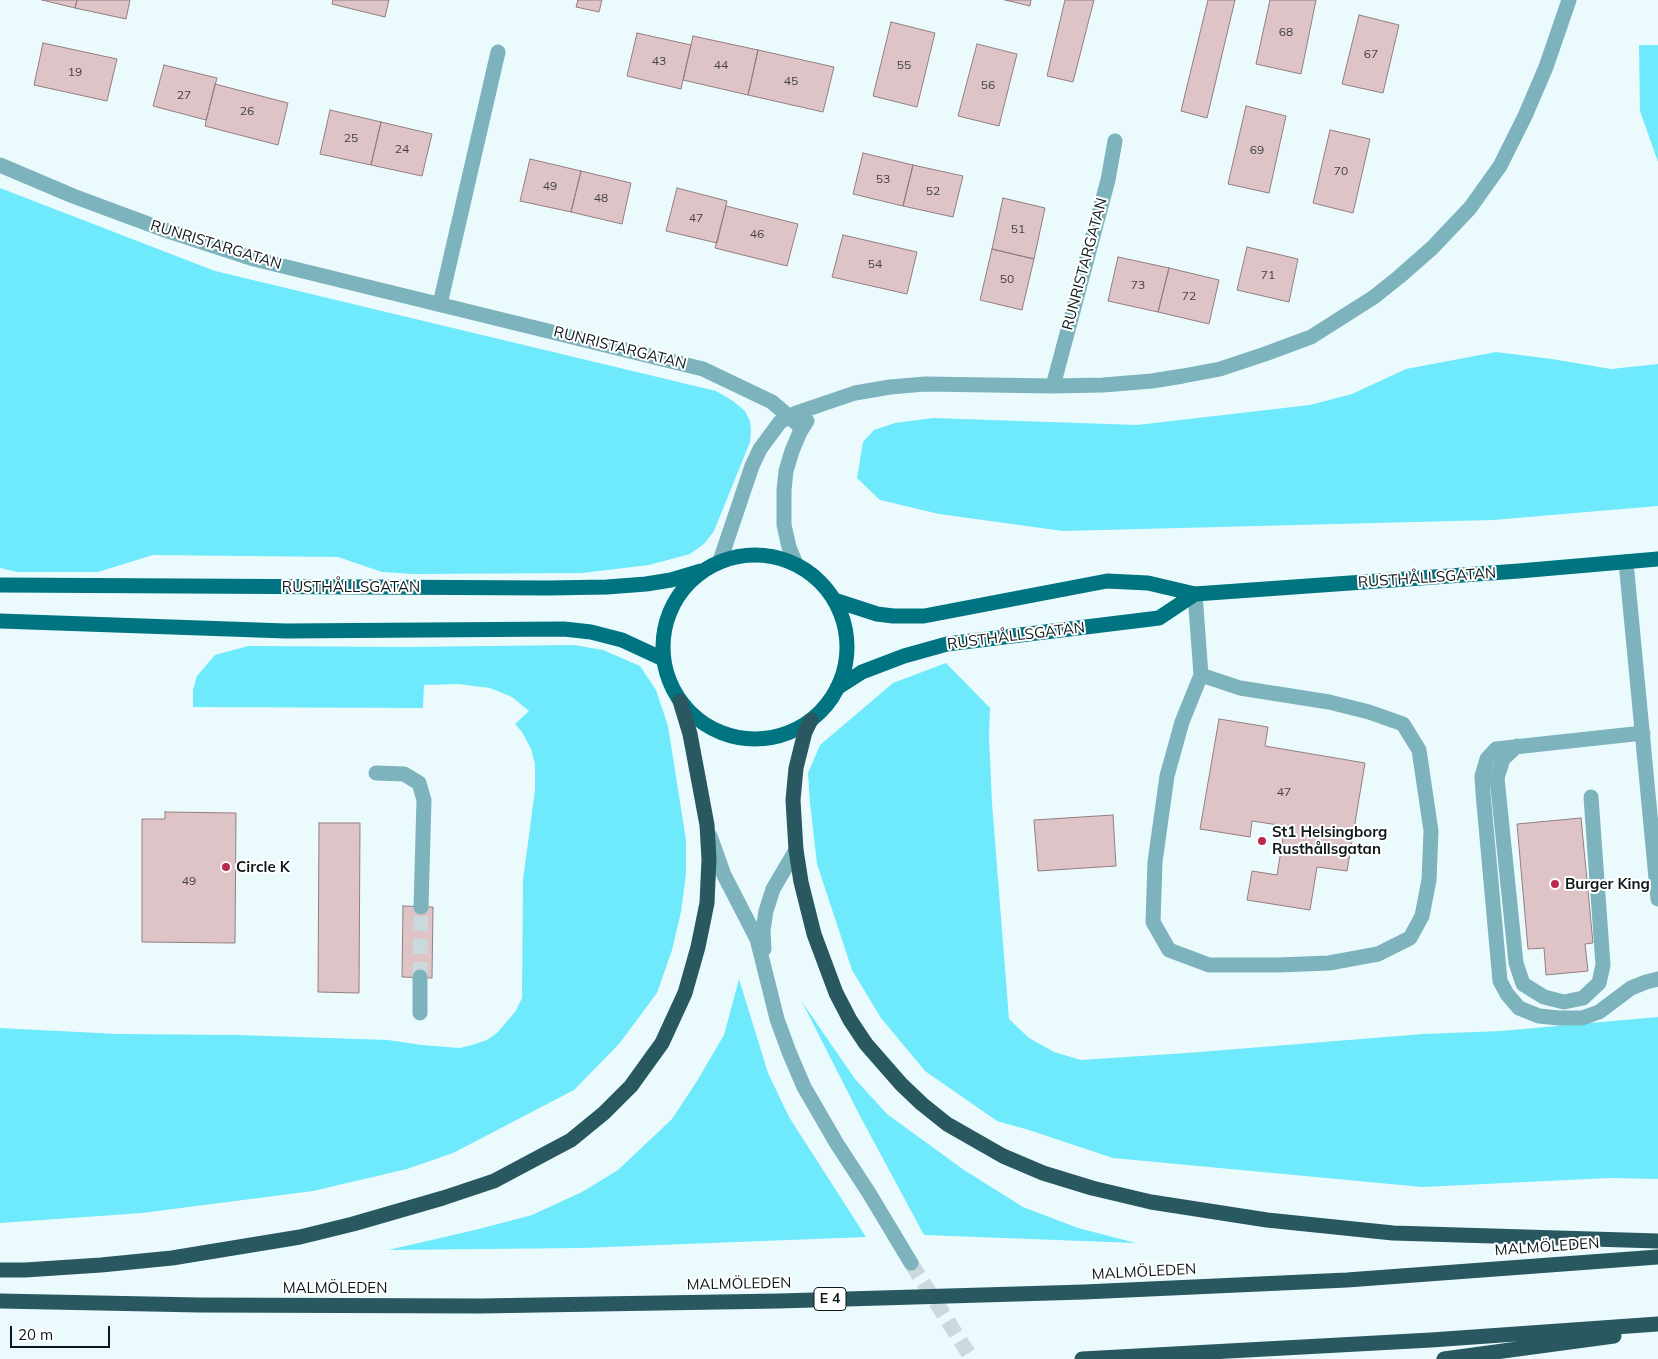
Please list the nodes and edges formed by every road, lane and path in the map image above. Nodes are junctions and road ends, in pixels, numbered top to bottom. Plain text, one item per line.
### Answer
1 (1569, 0) edge
2 (498, 52) dead end
3 (1115, 141) dead end
4 (0, 165) edge
5 (440, 304) junction
6 (1053, 386) junction
7 (821, 405) junction
8 (789, 417) junction
9 (802, 428) junction
10 (1658, 559) edge
11 (720, 561) junction
12 (1626, 562) junction
13 (796, 564) junction
14 (701, 571) junction
15 (0, 585) edge
16 (1196, 594) junction
17 (834, 600) junction
18 (0, 621) edge
19 (663, 660) junction
20 (1201, 675) junction
21 (837, 688) junction
22 (680, 701) junction
23 (811, 720) junction
24 (1643, 733) junction
25 (1517, 746) junction
26 (376, 773) dead end
27 (1591, 798) dead end
28 (707, 826) junction
29 (796, 850) junction
30 (1658, 899) edge
31 (421, 907) tunnel mouth
32 (765, 968) junction
33 (420, 977) tunnel mouth
34 (1658, 979) edge
35 (420, 1012) dead end
36 (1658, 1240) edge
37 (1658, 1257) edge
38 (911, 1263) tunnel mouth
39 (0, 1270) edge
40 (0, 1301) edge
41 (1658, 1324) edge
42 (1658, 1330) edge
43 (1082, 1359) edge
44 (1444, 1359) edge

1 - 6 street
2 - 5 street
3 - 6 street, RUNRISTARGATAN
4 - 5 street, RUNRISTARGATAN
5 - 8 street, RUNRISTARGATAN
6 - 7 street
7 - 8 street
7 - 9 street
8 - 9 street, RUNRISTARGATAN
8 - 11 street
9 - 13 street
10 - 12 main road, RUSTHÅLLSGATAN
11 - 13 main road
11 - 14 main road
12 - 16 main road, RUSTHÅLLSGATAN
12 - 24 street
13 - 17 main road
14 - 15 main road, RUSTHÅLLSGATAN
14 - 19 main road
16 - 17 main road, RUSTHÅLLSGATAN
16 - 20 street
16 - 21 main road, RUSTHÅLLSGATAN
17 - 21 main road
18 - 19 main road
19 - 22 main road
20 - 20 street
21 - 23 main road
22 - 23 main road
22 - 28 highway
23 - 29 highway
24 - 25 street
24 - 30 street
25 - 27 street
25 - 34 street
26 - 31 street
28 - 32 street
28 - 39 highway
29 - 32 street
29 - 36 highway
32 - 38 street
33 - 35 street
37 - 40 highway, MALMÖLEDEN / E 4
41 - 43 highway
42 - 44 highway

